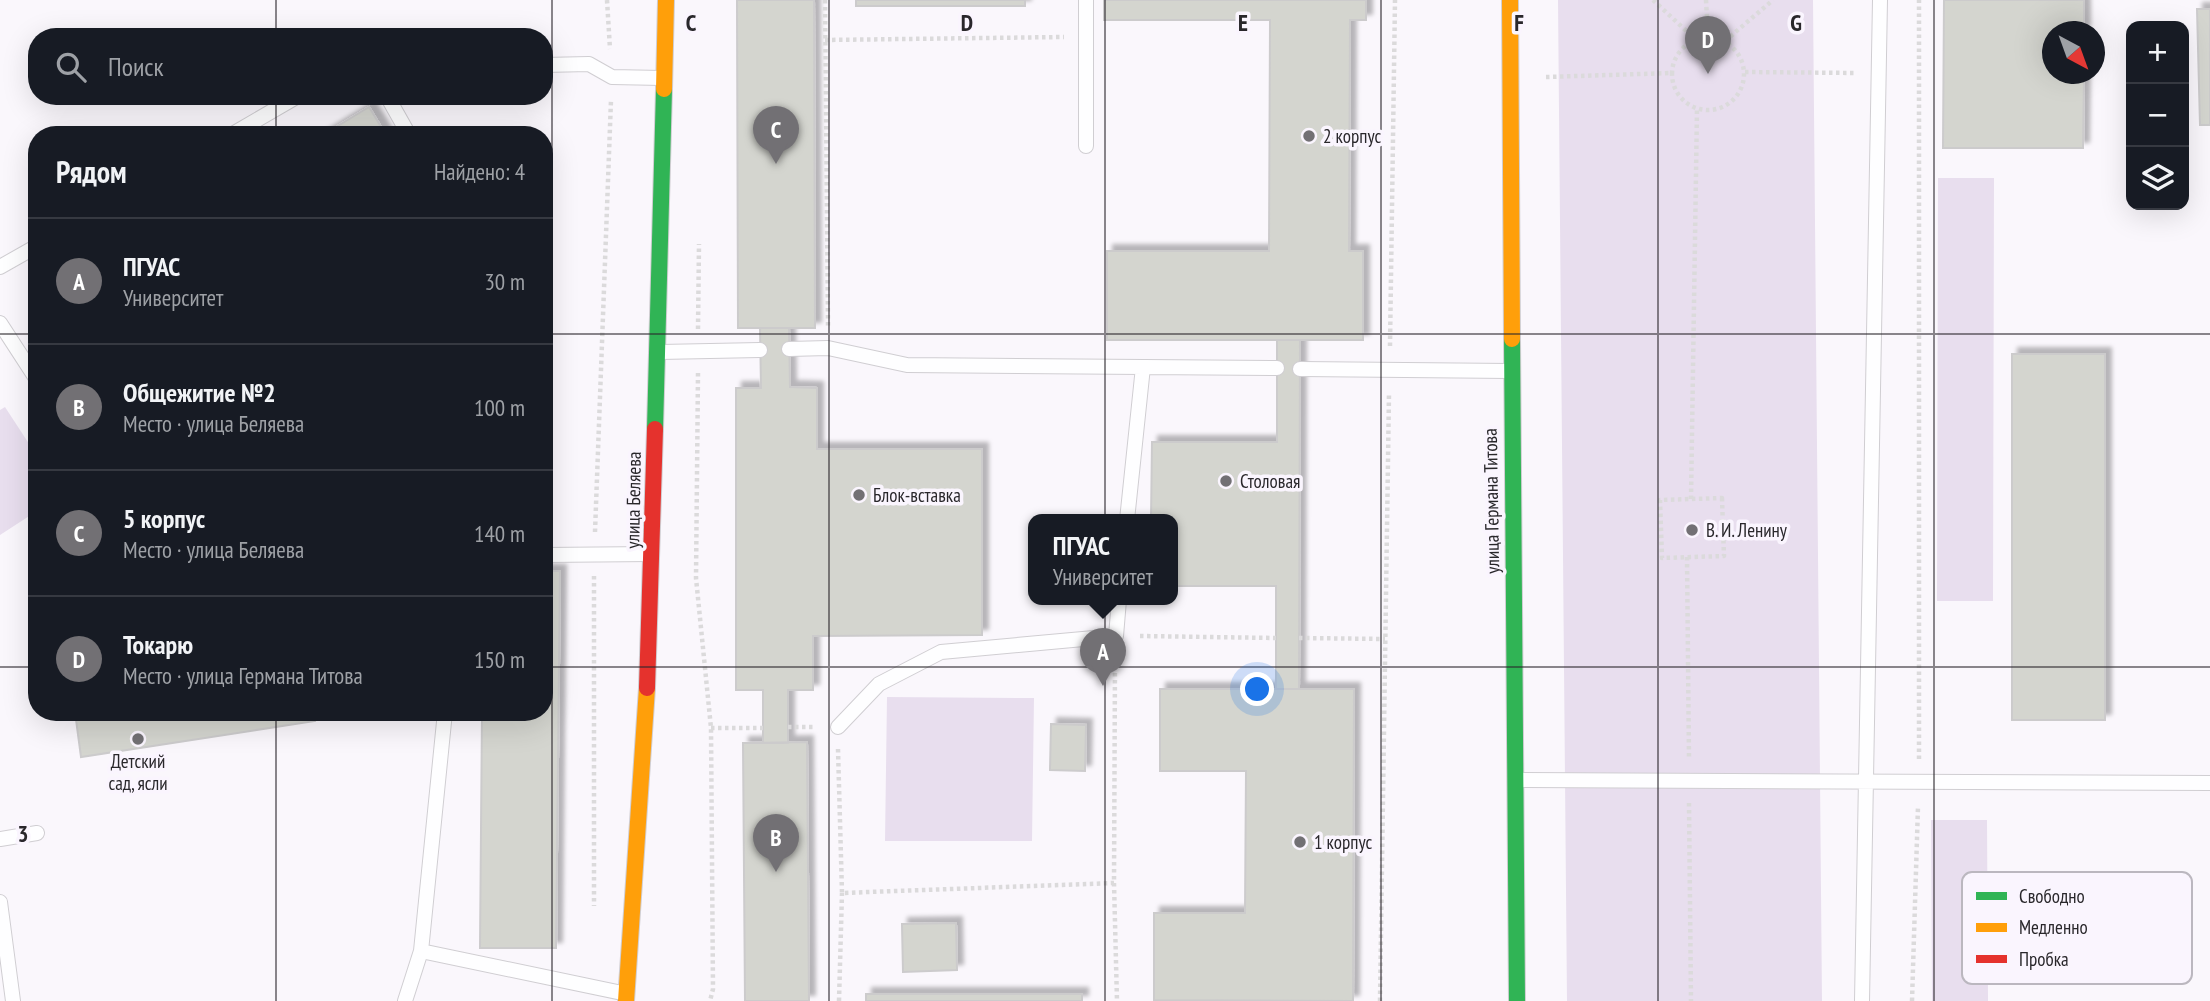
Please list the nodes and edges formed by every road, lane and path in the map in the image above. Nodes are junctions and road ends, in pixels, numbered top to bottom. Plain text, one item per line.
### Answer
1 (607, 0) edge
2 (666, 0) edge
3 (825, 0) edge
4 (1086, 0) edge
5 (1395, 0) edge
6 (1510, 0) edge
7 (1653, 0) edge
8 (1706, 0) edge
9 (1773, 0) edge
10 (1880, 0) edge
11 (1919, 0) edge
12 (1086, 37) junction
13 (1707, 37) junction
14 (1695, 39) junction
15 (825, 40) junction
16 (1725, 41) junction
17 (553, 65) edge
18 (1745, 72) junction
19 (1672, 73) junction
20 (1879, 73) junction
21 (612, 77) junction
22 (1543, 77) dead end
23 (664, 78) junction
24 (283, 105) edge
25 (392, 105) edge
26 (1697, 109) junction
27 (246, 126) edge
28 (404, 126) edge
29 (1086, 146) dead end
30 (699, 241) dead end
31 (28, 251) edge
32 (0, 267) edge
33 (0, 323) edge
34 (828, 348) junction
35 (789, 349) dead end
36 (760, 350) dead end
37 (698, 351) junction
38 (657, 352) junction
39 (28, 366) edge
40 (1143, 368) junction
41 (1277, 369) dead end
42 (1300, 369) dead end
43 (1389, 370) junction
44 (1511, 371) junction
45 (1691, 499) junction
46 (1129, 514) edge
47 (594, 554) junction
48 (652, 554) junction
49 (553, 555) edge
50 (1119, 605) edge
51 (1116, 636) junction
52 (1276, 638) dead end
53 (1299, 638) dead end
54 (1385, 639) junction
55 (443, 721) edge
56 (763, 727) dead end
57 (838, 727) joint
58 (712, 728) junction
59 (1515, 780) junction
60 (1866, 781) junction
61 (1919, 782) junction
62 (2210, 783) edge
63 (37, 833) dead end
64 (0, 839) edge
65 (1114, 883) junction
66 (842, 892) junction
67 (0, 902) edge
68 (594, 918) dead end
69 (421, 951) junction
70 (627, 998) edge
71 (13, 1001) edge
72 (405, 1001) edge
73 (710, 1001) edge
74 (839, 1001) edge
75 (1117, 1001) edge
76 (1380, 1001) edge
77 (1517, 1001) edge
78 (1862, 1001) edge
79 (1912, 1001) edge

1 - 21 path
2 - 23 main road, улица Беляева
3 - 15 path
4 - 12 lane
5 - 43 path
6 - 44 main road, улица Германа Титова
7 - 14 path
8 - 13 path
9 - 16 path
10 - 20 lane
11 - 61 path
12 - 15 path
12 - 29 lane
13 - 14 path
13 - 16 path
14 - 19 path
15 - 34 path
16 - 18 path
17 - 21 lane
18 - 20 path
18 - 26 path
19 - 22 path
19 - 26 path
20 - 60 lane
21 - 23 lane
21 - 47 path
23 - 38 main road, улица Беляева
24 - 27 lane
25 - 28 lane
26 - 45 path
30 - 37 path
31 - 32 lane
33 - 39 lane
34 - 35 lane
34 - 40 lane
36 - 37 lane
37 - 38 lane
37 - 58 path
38 - 48 main road, улица Беляева
40 - 41 lane
40 - 46 lane
42 - 43 lane
43 - 44 lane
43 - 54 path
44 - 59 main road, улица Германа Титова
45 - 45 path
47 - 48 lane
47 - 49 lane
47 - 68 path
48 - 70 main road, улица Беляева
50 - 51 lane
51 - 52 path
51 - 57 lane
51 - 65 path
53 - 54 path
54 - 76 path
55 - 69 lane
56 - 58 path
57 - 66 path
58 - 73 path
59 - 60 lane
59 - 77 main road, улица Германа Титова
60 - 61 lane
60 - 78 lane
61 - 62 lane
61 - 79 path
63 - 64 lane
65 - 66 path
65 - 75 path
66 - 74 path
67 - 71 lane
69 - 70 lane
69 - 72 lane

